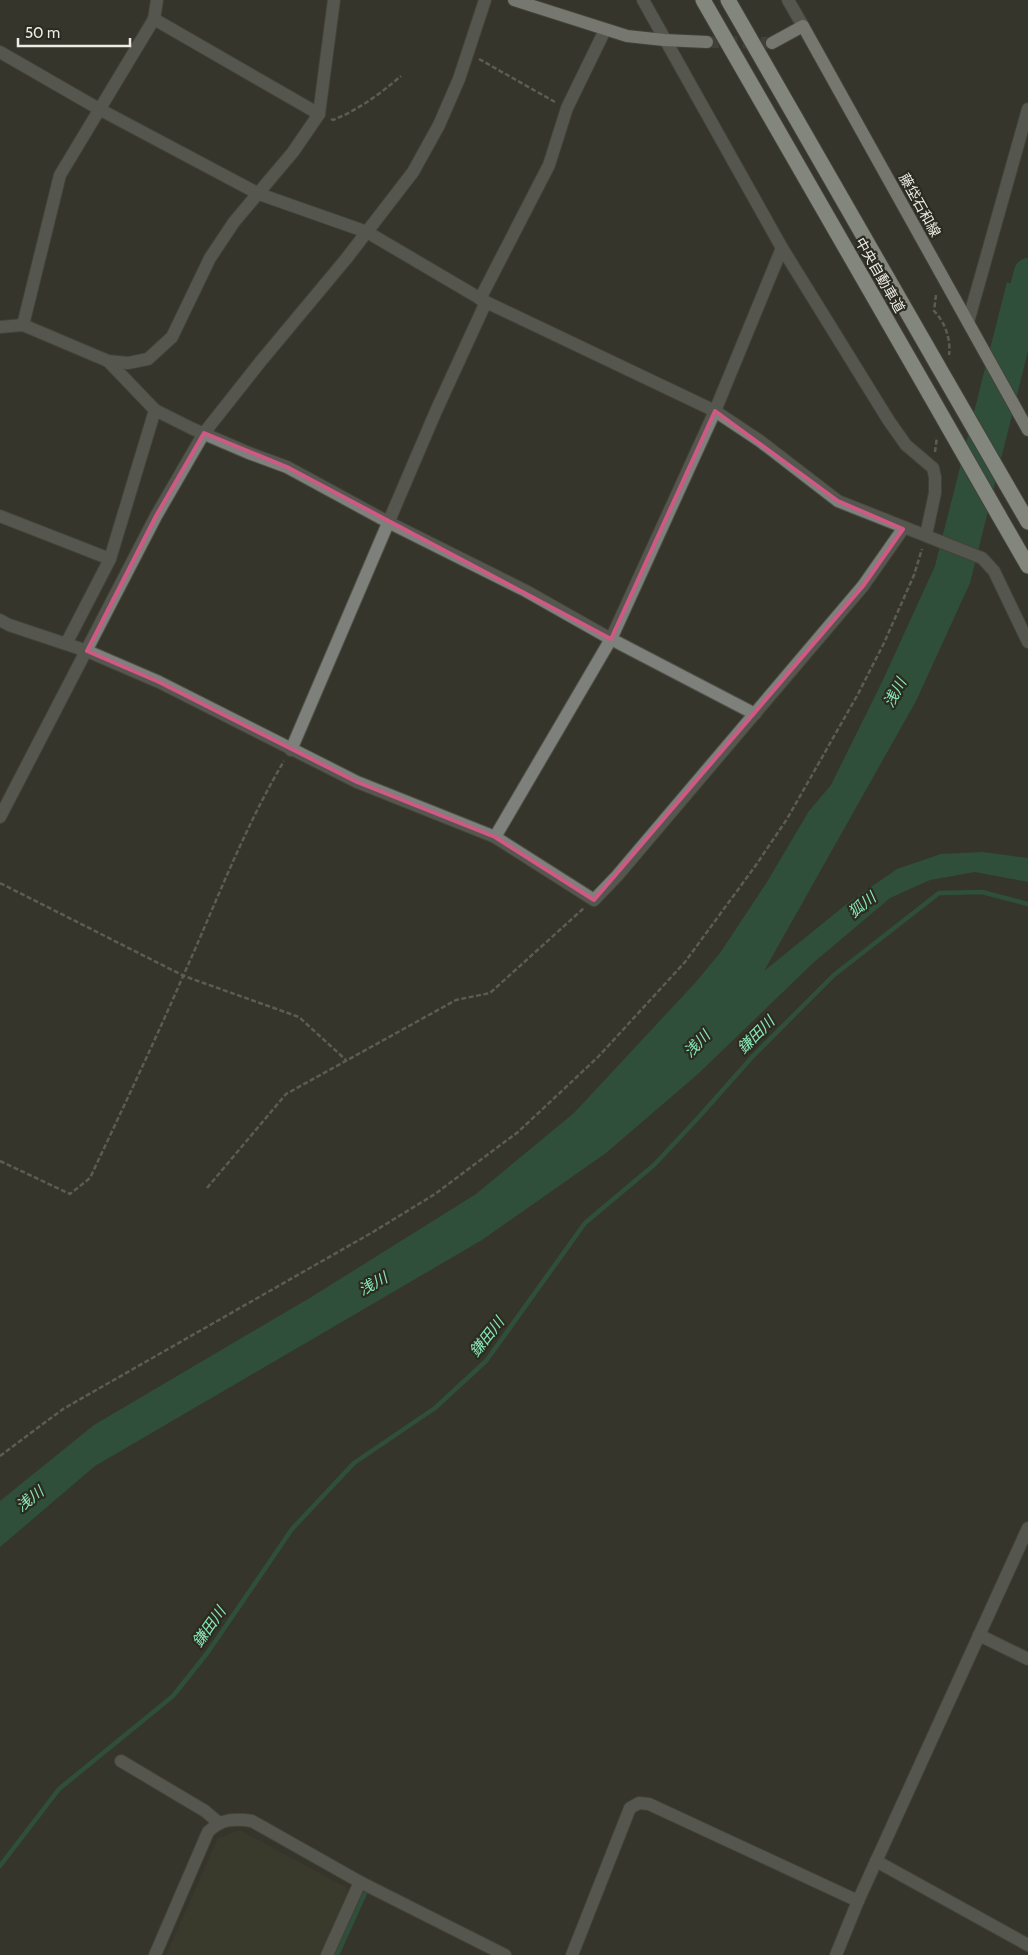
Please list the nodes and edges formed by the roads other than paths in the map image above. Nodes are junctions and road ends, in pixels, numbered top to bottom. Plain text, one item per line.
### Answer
1 (158, 0) edge
2 (334, 0) edge
3 (485, 0) edge
4 (514, 0) edge
5 (643, 0) edge
6 (703, 0) edge
7 (728, 0) edge
8 (788, 0) edge
9 (154, 19) junction
10 (803, 26) junction
11 (605, 30) junction
12 (664, 40) junction
13 (708, 42) tunnel mouth
14 (772, 43) tunnel mouth
15 (0, 52) edge
16 (1028, 108) edge
17 (99, 109) junction
18 (319, 114) junction
19 (259, 194) junction
20 (367, 232) junction
21 (782, 248) junction
22 (483, 300) junction
23 (968, 322) junction
24 (23, 325) junction
25 (0, 327) edge
26 (108, 361) junction
27 (155, 410) junction
28 (715, 411) junction
29 (1025, 425) edge
30 (204, 434) junction
31 (0, 516) edge
32 (1028, 522) edge
33 (390, 523) junction
34 (904, 529) junction
35 (931, 538) junction
36 (110, 558) junction
37 (1028, 566) edge
38 (0, 620) edge
39 (611, 639) junction
40 (1028, 642) edge
41 (66, 644) junction
42 (87, 651) junction
43 (756, 714) junction
44 (291, 750) junction
45 (0, 816) edge
46 (495, 837) junction
47 (1028, 1528) edge
48 (979, 1635) junction
49 (1028, 1659) edge
50 (122, 1762) dead end
51 (219, 1823) junction
52 (876, 1861) junction
53 (360, 1882) junction
54 (858, 1901) junction
55 (1028, 1945) edge
56 (154, 1955) edge
57 (327, 1955) edge
58 (505, 1955) edge
59 (572, 1955) edge
60 (836, 1955) edge

1 - 9 street
2 - 18 street
3 - 20 street
4 - 11 main road
5 - 12 street
6 - 37 highway, 中央自動車道, bridge
7 - 32 highway, 中央自動車道, bridge
8 - 10 street
9 - 17 street
9 - 18 street
10 - 14 main road
10 - 23 main road, 藤垈石和線
11 - 12 main road
11 - 22 street
12 - 13 main road
12 - 21 street
15 - 17 street
16 - 23 street
17 - 19 street
17 - 24 street
18 - 19 street
19 - 20 street
19 - 26 street
20 - 22 street
20 - 30 street
21 - 28 street
21 - 35 street
22 - 28 street
22 - 33 street
23 - 29 main road, 藤垈石和線
24 - 25 street
24 - 26 street
26 - 27 street
27 - 30 street
27 - 36 street
28 - 34 street
28 - 39 street
30 - 33 street
30 - 42 street
31 - 36 street
33 - 39 street
33 - 44 street
34 - 35 street
34 - 43 street
35 - 40 street
36 - 41 street
38 - 41 street
39 - 43 street
39 - 46 street
41 - 42 street
42 - 44 street
42 - 45 street
43 - 46 street
44 - 46 street
47 - 48 street
48 - 49 street
48 - 52 street
50 - 51 street
51 - 53 street
51 - 56 street
52 - 54 street
52 - 55 street
53 - 57 street
53 - 58 street
54 - 59 street
54 - 60 street

